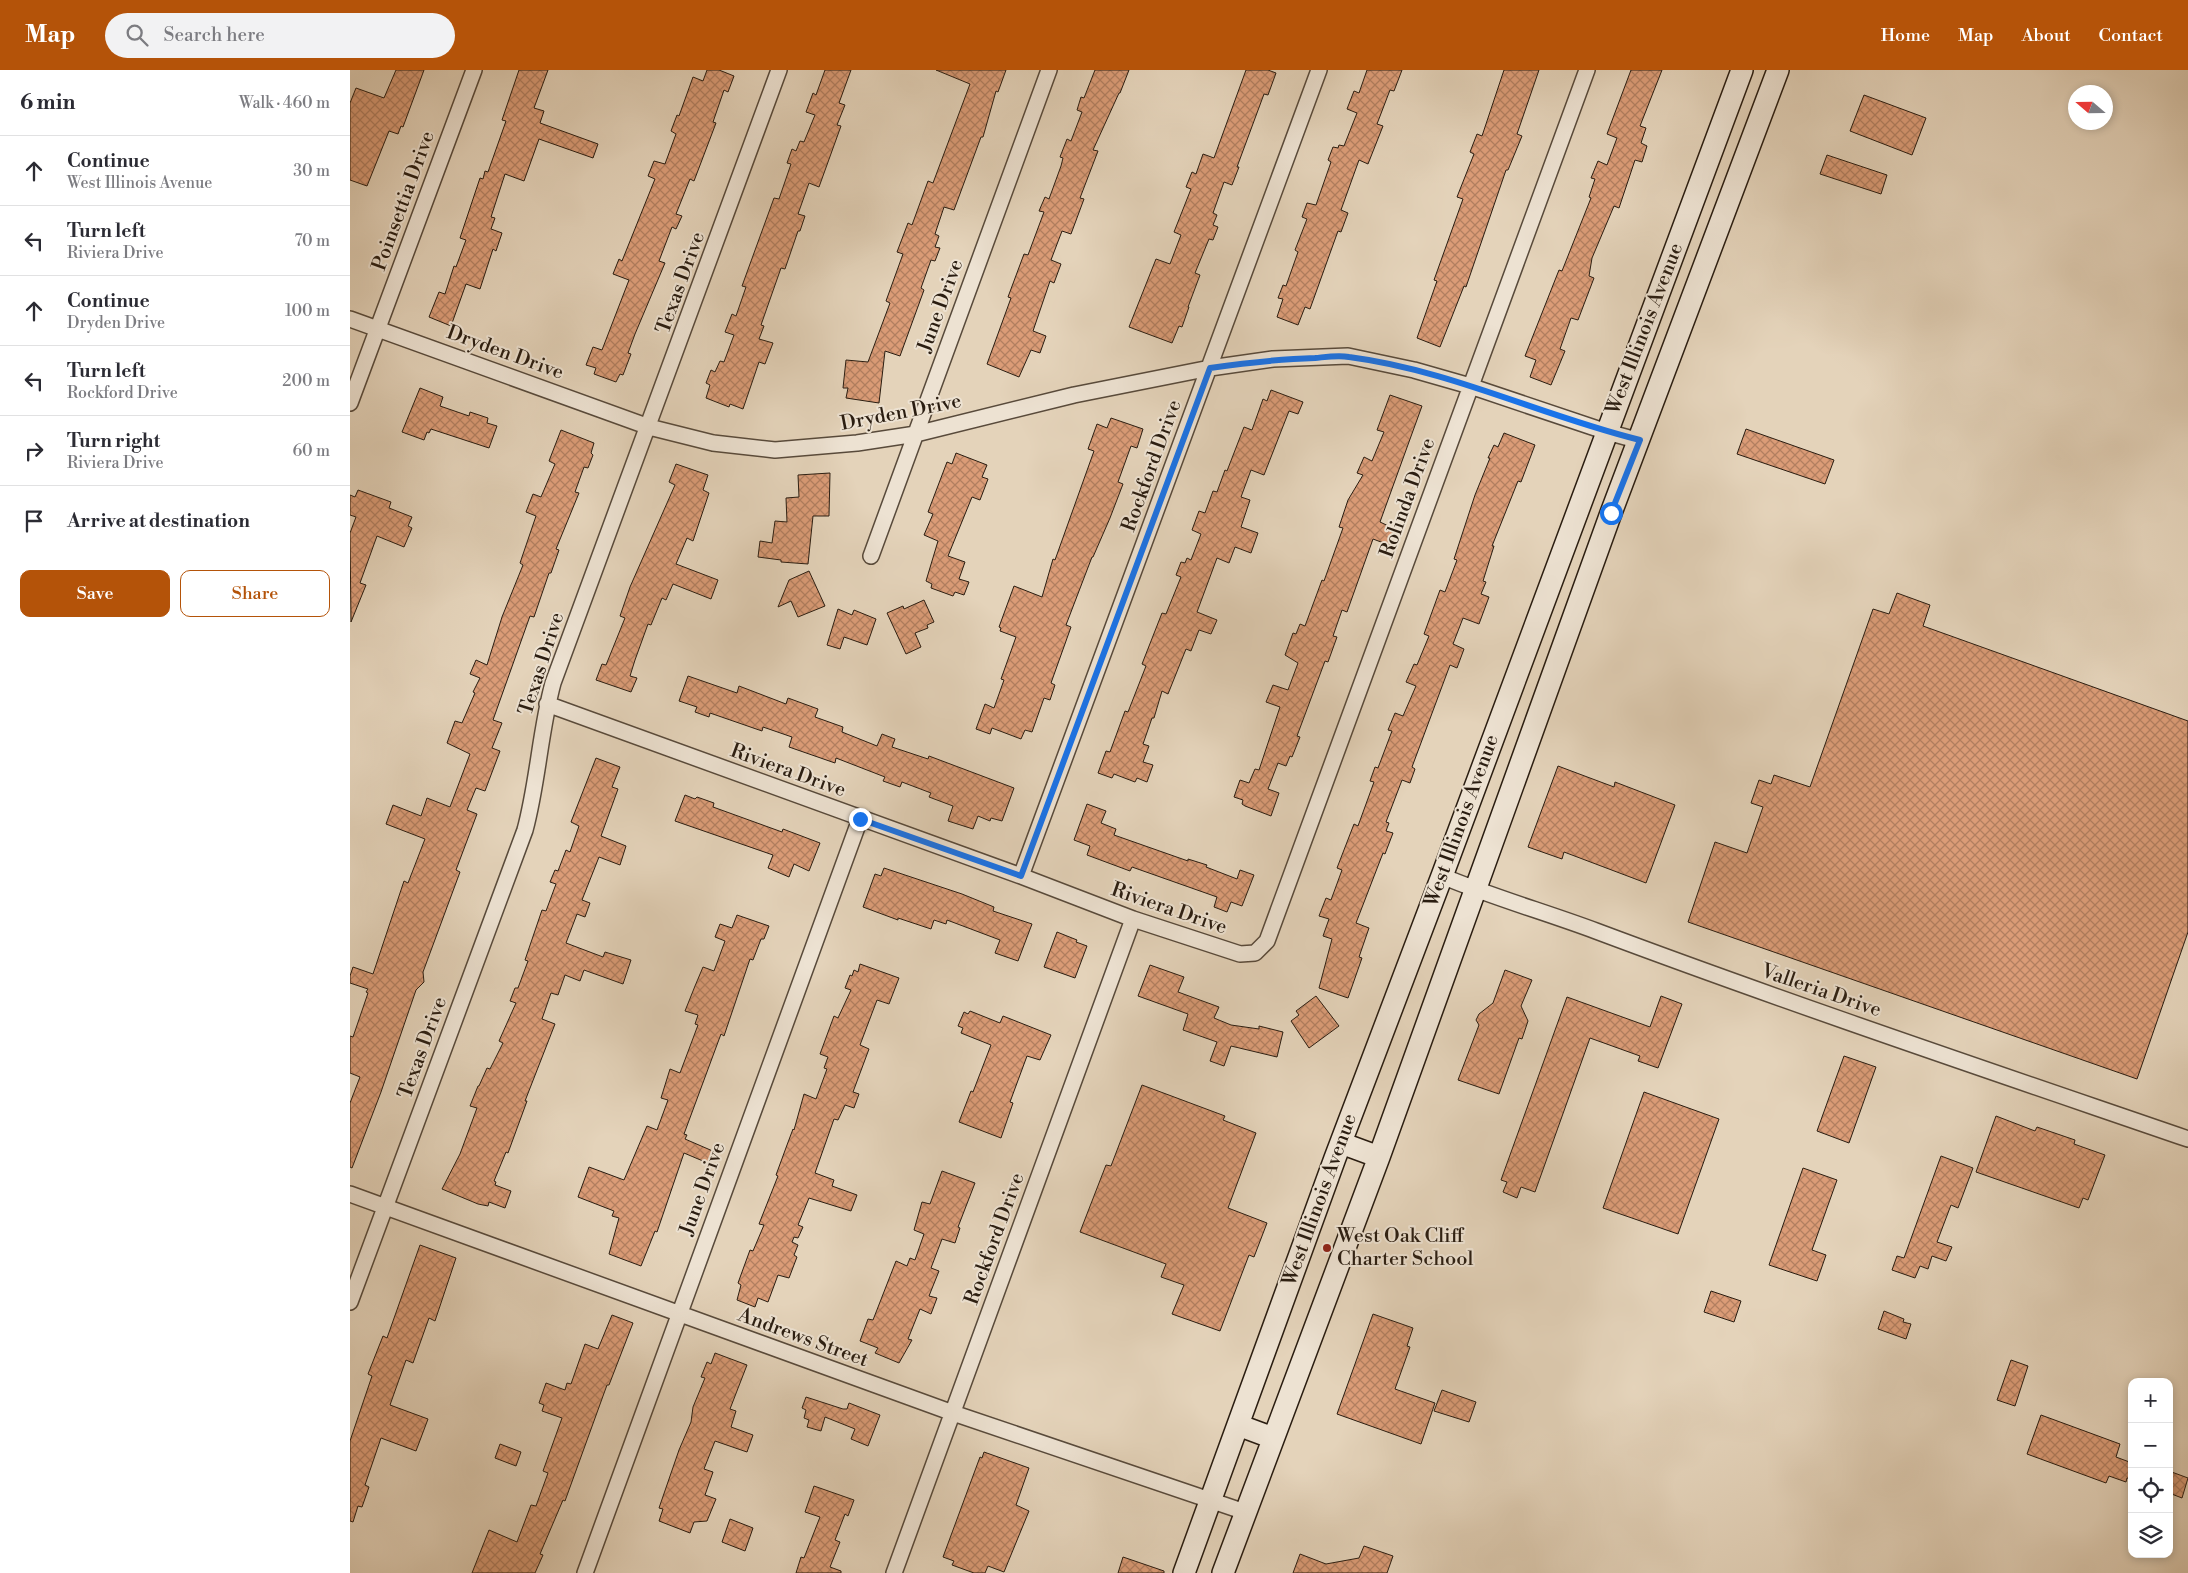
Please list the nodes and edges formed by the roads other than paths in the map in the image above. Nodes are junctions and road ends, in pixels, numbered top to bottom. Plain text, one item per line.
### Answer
1 (474, 70) edge
2 (779, 70) edge
3 (1049, 70) edge
4 (1320, 70) edge
5 (1587, 70) edge
6 (1742, 70) edge
7 (1778, 70) edge
8 (350, 319) edge
9 (378, 328) junction
10 (1210, 368) junction
11 (1470, 386) junction
12 (350, 403) edge
13 (649, 427) junction
14 (1607, 432) junction
15 (916, 434) junction
16 (1640, 440) junction
17 (871, 556) dead end
18 (1521, 660) junction
19 (1553, 672) junction
20 (547, 704) junction
21 (860, 819) junction
22 (1021, 876) junction
23 (1442, 876) junction
24 (1476, 891) junction
25 (1133, 919) junction
26 (1267, 941) joint
27 (2188, 1139) edge
28 (1341, 1143) junction
29 (1380, 1157) junction
30 (350, 1194) edge
31 (385, 1206) junction
32 (350, 1302) edge
33 (679, 1314) junction
34 (953, 1413) junction
35 (1238, 1425) junction
36 (1273, 1438) junction
37 (1210, 1500) junction
38 (1245, 1512) junction
39 (585, 1573) edge
40 (894, 1573) edge
41 (1184, 1573) edge
42 (1223, 1573) edge

1 - 9 street, Poinsettia Drive
2 - 13 street, Texas Drive
3 - 15 street, June Drive
4 - 10 street, Rockford Drive
5 - 11 street, Rolinda Drive
6 - 14 main road, West Illinois Avenue
7 - 16 main road, West Illinois Avenue
8 - 9 street, Dryden Drive
9 - 12 street, Poinsettia Drive
9 - 13 street, Dryden Drive
10 - 11 street, Dryden Drive
10 - 15 street, Dryden Drive
10 - 22 street, Rockford Drive
11 - 14 street
11 - 26 street, Rolinda Drive
13 - 15 street, Dryden Drive
13 - 20 street, Texas Drive
14 - 16 street
14 - 18 main road, West Illinois Avenue
15 - 17 street, June Drive
16 - 19 main road, West Illinois Avenue
18 - 19 main road
18 - 23 main road, West Illinois Avenue
19 - 24 main road, West Illinois Avenue
20 - 21 street, Riviera Drive
20 - 31 street, Texas Drive
21 - 22 street, Riviera Drive
21 - 33 street, June Drive
22 - 25 street, Riviera Drive
23 - 24 street, Valleria Drive
23 - 28 main road, West Illinois Avenue
24 - 27 street, Valleria Drive
24 - 29 main road, West Illinois Avenue
25 - 26 street, Riviera Drive
25 - 34 street, Rockford Drive
28 - 29 main road
28 - 35 main road, West Illinois Avenue
29 - 36 main road, West Illinois Avenue
30 - 31 street, Andrews Street
31 - 32 street, Texas Drive
31 - 33 street, Andrews Street
33 - 34 street, Andrews Street
33 - 39 street, June Drive
34 - 37 street, Andrews Street
34 - 40 street, Rockford Drive
35 - 36 main road
35 - 37 main road, West Illinois Avenue
36 - 38 main road, West Illinois Avenue
37 - 38 street, Andrews Street
37 - 41 main road, West Illinois Avenue
38 - 42 main road, West Illinois Avenue

